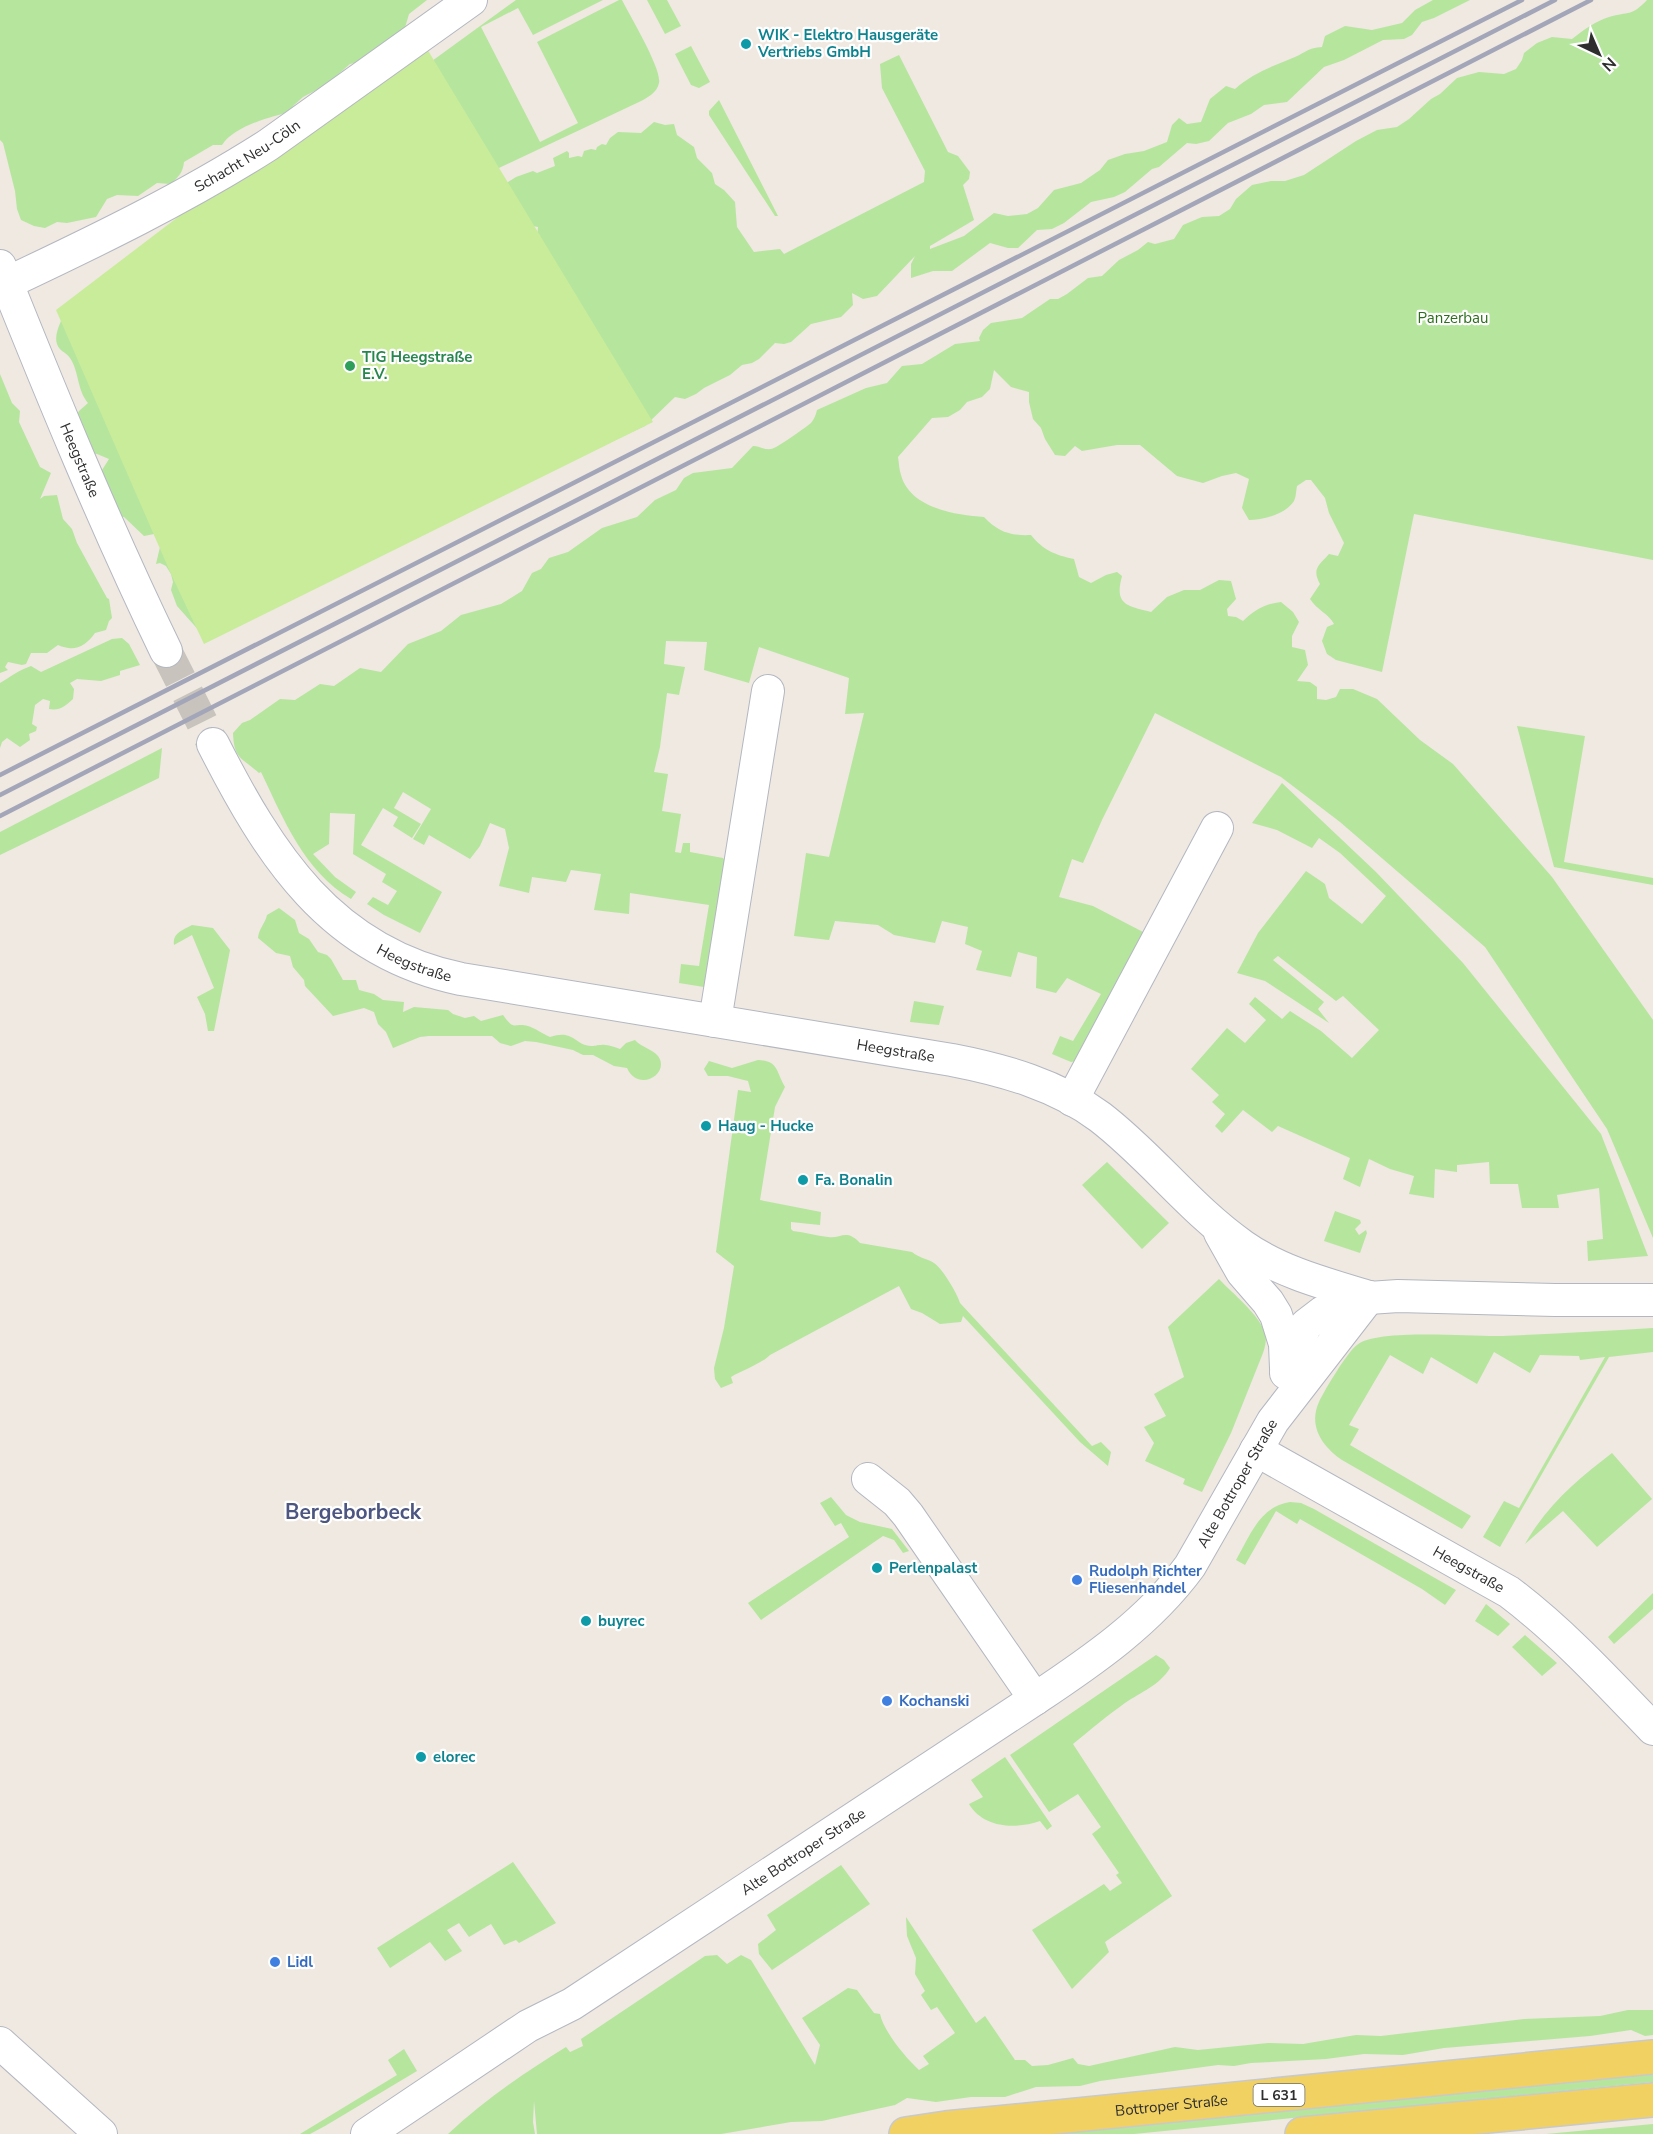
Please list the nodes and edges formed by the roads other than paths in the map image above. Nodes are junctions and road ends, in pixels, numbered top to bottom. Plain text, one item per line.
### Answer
1 (471, 0) edge
2 (3, 275) edge
3 (166, 651) tunnel mouth
4 (768, 691) dead end
5 (213, 744) tunnel mouth
6 (1217, 828) dead end
7 (715, 1022) junction
8 (1072, 1100) junction
9 (1216, 1225) junction
10 (1369, 1297) junction
11 (1653, 1300) edge
12 (1286, 1373) junction
13 (1273, 1421) junction
14 (1256, 1450) junction
15 (868, 1479) dead end
16 (1035, 1700) junction
17 (1653, 1728) edge
18 (572, 2004) junction
19 (0, 2043) edge
20 (1653, 2057) edge
21 (1653, 2100) edge
22 (101, 2134) edge
23 (367, 2134) edge
24 (407, 2134) edge
25 (906, 2134) edge
26 (1302, 2134) edge

1 - 2 street, Schacht Neu-Cöln
2 - 3 street, Heegstraße
4 - 7 street
5 - 7 street, Heegstraße
6 - 8 street
7 - 8 street, Heegstraße
8 - 9 street, Heegstraße
9 - 10 street, Heegstraße
9 - 12 street, Heegstraße
10 - 11 street
10 - 12 street
10 - 13 street, Alte Bottroper Straße
12 - 13 street, Heegstraße
13 - 14 street, Alte Bottroper Straße
14 - 16 street, Alte Bottroper Straße
14 - 17 street, Heegstraße
15 - 16 street
16 - 18 street, Alte Bottroper Straße
18 - 23 street, Alte Bottroper Straße
18 - 24 street, Alte Bottroper Straße
19 - 22 street
20 - 25 main road, Bottroper Straße / L 631
21 - 26 main road

